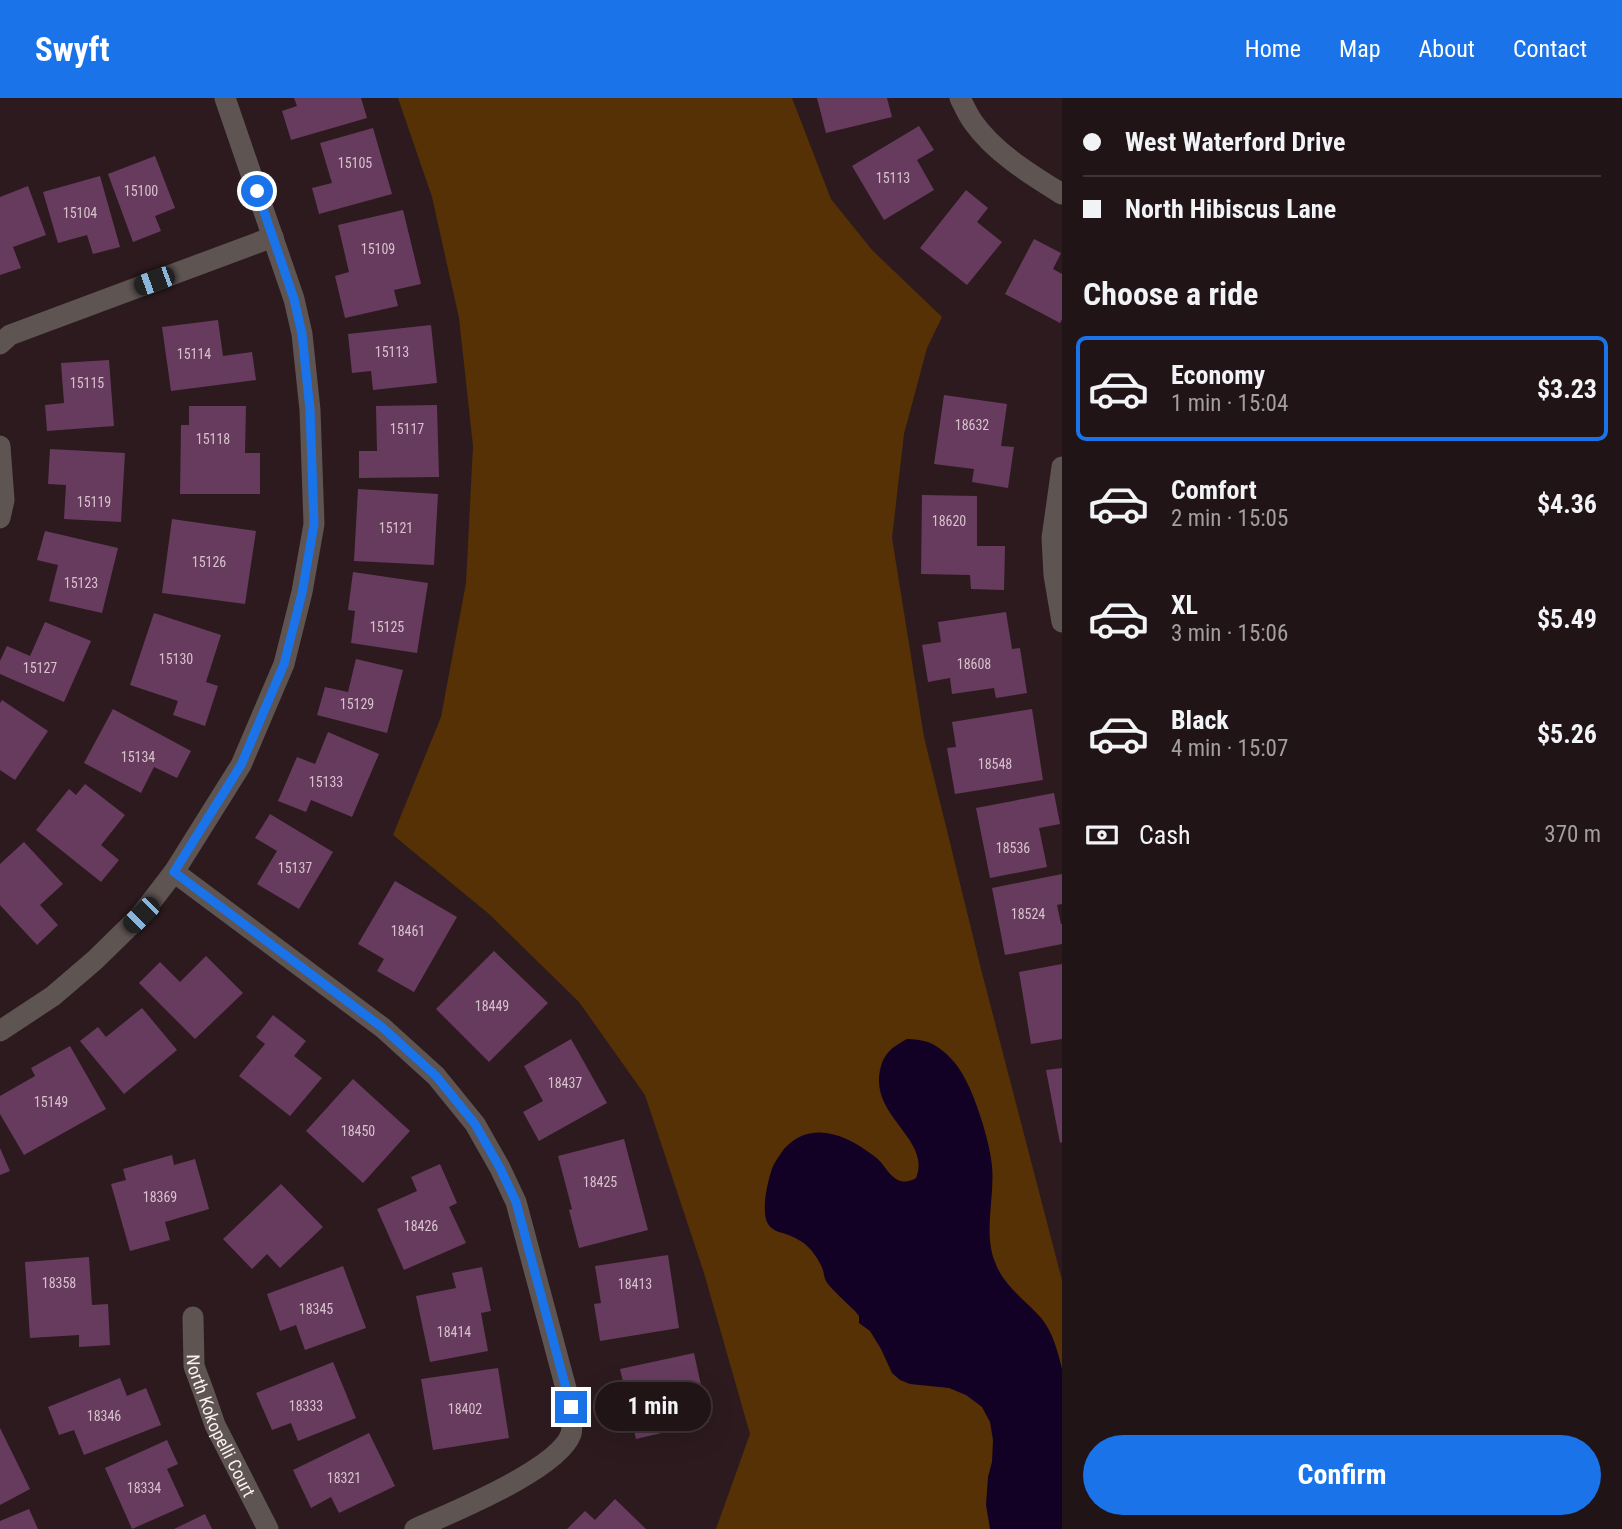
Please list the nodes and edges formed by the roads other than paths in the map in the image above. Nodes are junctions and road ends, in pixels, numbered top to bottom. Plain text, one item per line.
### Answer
1 (225, 98) edge
2 (960, 98) edge
3 (1062, 194) edge
4 (273, 237) junction
5 (0, 344) edge
6 (0, 446) edge
7 (1062, 467) edge
8 (0, 518) edge
9 (1062, 622) edge
10 (174, 872) junction
11 (0, 1031) edge
12 (193, 1317) dead end
13 (268, 1529) edge
14 (415, 1529) edge

1 - 4 street
2 - 3 street
4 - 5 street
4 - 10 street
6 - 8 street
7 - 9 street
10 - 11 street
10 - 14 street
12 - 13 street, North Kokopelli Court

